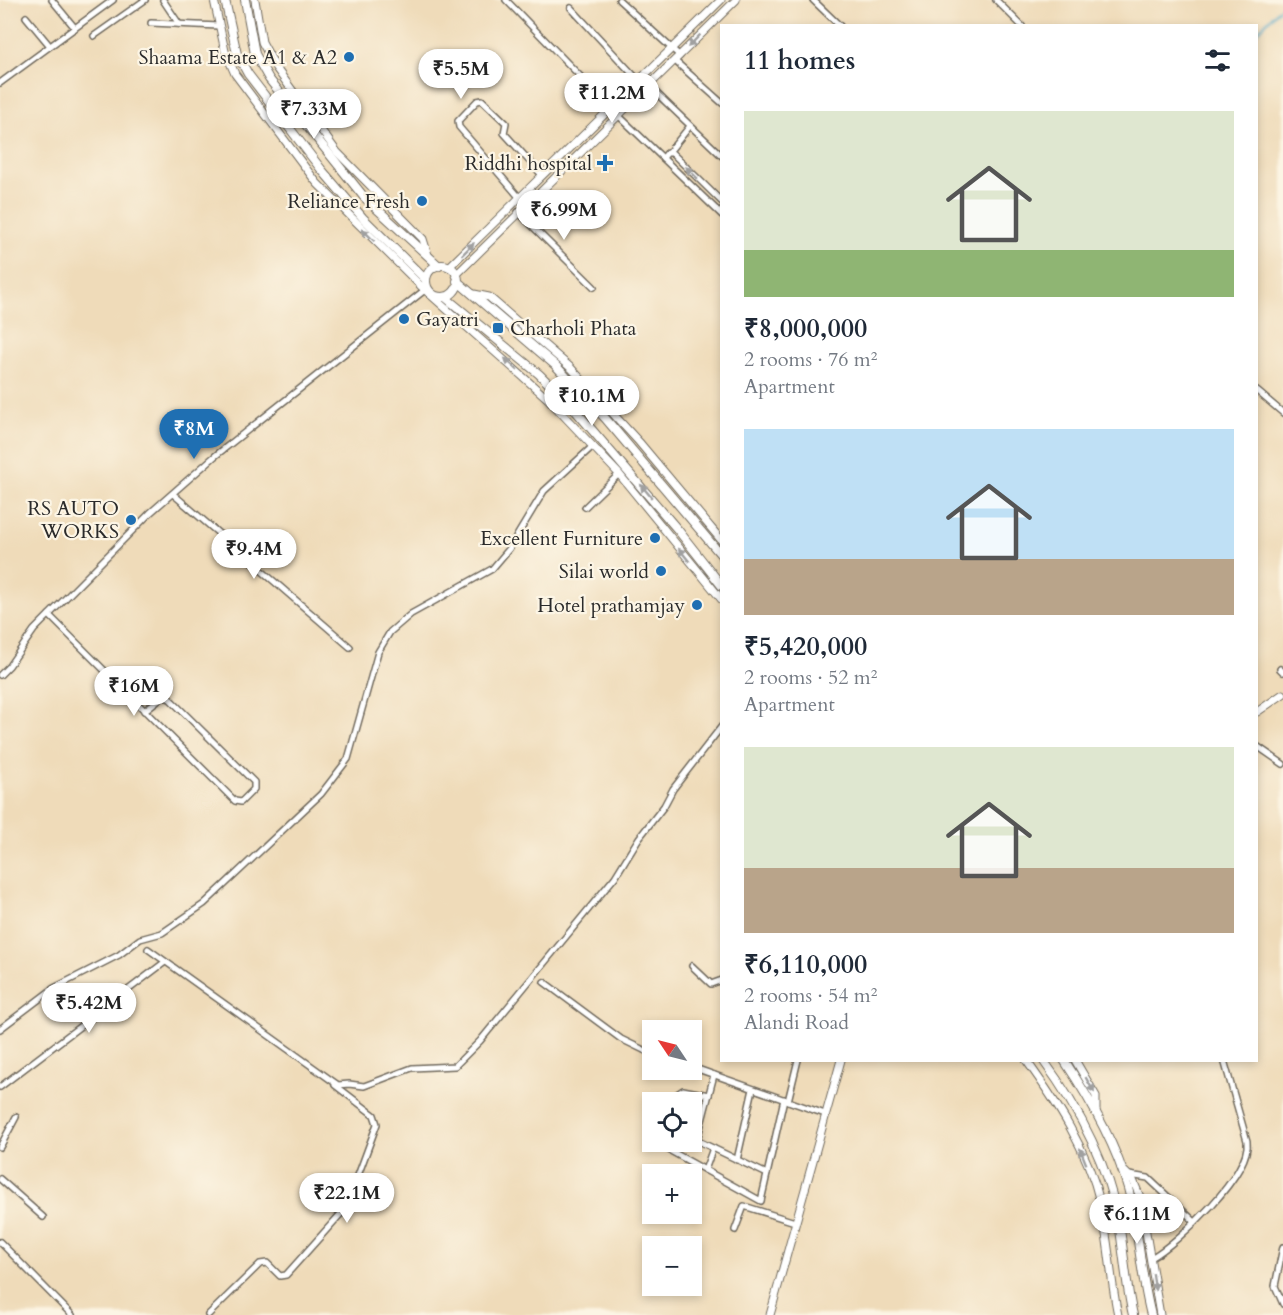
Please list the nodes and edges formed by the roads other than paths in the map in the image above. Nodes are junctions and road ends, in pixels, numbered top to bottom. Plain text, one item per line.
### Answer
1 (52, 0) edge
2 (113, 0) edge
3 (145, 0) edge
4 (163, 0) edge
5 (214, 0) edge
6 (225, 0) edge
7 (245, 0) edge
8 (255, 0) edge
9 (506, 0) edge
10 (619, 0) edge
11 (721, 0) edge
12 (736, 0) edge
13 (813, 0) edge
14 (996, 0) edge
15 (571, 8) dead end
16 (26, 17) dead end
17 (151, 23) dead end
18 (179, 24) junction
19 (838, 24) edge
20 (1020, 24) edge
21 (219, 26) junction
22 (75, 28) junction
23 (94, 36) dead end
24 (50, 46) junction
25 (672, 48) junction
26 (677, 58) junction
27 (639, 81) junction
28 (0, 83) edge
29 (649, 86) junction
30 (720, 101) edge
31 (611, 108) junction
32 (618, 115) junction
33 (690, 126) junction
34 (669, 152) junction
35 (720, 154) edge
36 (663, 158) junction
37 (542, 175) junction
38 (519, 197) junction
39 (720, 200) edge
40 (518, 212) junction
41 (720, 213) edge
42 (486, 231) junction
43 (493, 238) junction
44 (428, 256) junction
45 (439, 266) junction
46 (449, 267) junction
47 (457, 278) junction
48 (426, 286) junction
49 (594, 287) dead end
50 (474, 294) junction
51 (444, 297) junction
52 (1258, 392) edge
53 (1283, 413) edge
54 (592, 446) junction
55 (619, 474) junction
56 (173, 494) junction
57 (585, 507) dead end
58 (720, 539) edge
59 (720, 554) edge
60 (720, 583) edge
61 (720, 598) edge
62 (49, 615) junction
63 (350, 647) dead end
64 (0, 675) edge
65 (1283, 694) edge
66 (144, 711) junction
67 (1258, 711) edge
68 (720, 729) edge
69 (1258, 747) edge
70 (1283, 764) edge
71 (148, 949) dead end
72 (165, 962) junction
73 (692, 966) dead end
74 (720, 981) edge
75 (544, 982) dead end
76 (0, 1029) edge
77 (642, 1049) edge
78 (797, 1062) edge
79 (840, 1062) edge
80 (1027, 1062) edge
81 (1044, 1062) edge
82 (1065, 1062) edge
83 (1076, 1062) edge
84 (1225, 1062) edge
85 (702, 1071) edge
86 (714, 1075) junction
87 (333, 1083) junction
88 (0, 1087) edge
89 (753, 1089) junction
90 (702, 1094) edge
91 (709, 1095) junction
92 (786, 1100) junction
93 (1096, 1113) junction
94 (825, 1114) junction
95 (702, 1116) edge
96 (16, 1118) dead end
97 (702, 1143) edge
98 (0, 1147) edge
99 (713, 1148) junction
100 (672, 1152) edge
101 (737, 1160) junction
102 (1121, 1168) junction
103 (705, 1170) junction
104 (767, 1174) junction
105 (1129, 1175) junction
106 (0, 1179) edge
107 (43, 1217) dead end
108 (795, 1222) junction
109 (1195, 1222) junction
110 (735, 1230) dead end
111 (0, 1242) edge
112 (1283, 1247) edge
113 (1151, 1258) junction
114 (1283, 1304) edge
115 (72, 1315) edge
116 (208, 1315) edge
117 (770, 1315) edge
118 (1117, 1315) edge
119 (1133, 1315) edge
120 (1151, 1315) edge
121 (1160, 1315) edge

1 - 22 street
2 - 22 street
3 - 23 street
4 - 18 street
5 - 21 street
6 - 48 main road
7 - 44 main road
8 - 44 street
9 - 31 street
10 - 25 street
11 - 25 street
12 -> 26 street
13 - 19 street
14 - 20 street
15 - 27 street
16 - 24 street
17 - 18 street
18 - 21 street
48 -> 21 street
22 - 24 street
24 - 28 street
25 - 26 street
25 - 27 street
26 - 29 street
26 - 30 street
27 - 31 street
29 - 32 street
29 - 33 street
31 - 32 street
31 - 37 street
32 - 36 street
32 - 40 street
33 - 34 street
33 - 35 street
34 - 36 street
39 -> 34 street
36 - 41 street
37 - 38 street
37 - 38 street
38 - 42 street
40 - 43 street
40 - 49 street
42 - 43 street
46 -> 42 street
43 - 47 street
44 - 45 main road
45 - 46 main road
45 - 48 main road
46 - 47 main road
47 - 50 main road
47 - 51 main road
48 - 51 main road
54 -> 48 street
48 - 56 street
50 - 58 street
50 - 59 main road
60 -> 51 main road
52 - 53 street
54 - 55 street
54 - 76 street
55 - 57 street
61 -> 55 street
56 - 62 street
56 - 63 street
62 - 64 street
62 - 66 street
65 - 67 street
66 - 66 street
68 - 87 street
69 - 70 street
71 - 72 street
72 - 87 street
72 - 88 street
73 - 74 street
75 - 77 street
78 - 92 street
79 - 94 street
118 -> 80 street
81 - 119 main road
82 - 93 main road
83 -> 93 street
84 - 109 street
85 - 86 street
86 - 89 street
86 - 91 street
87 - 116 street
89 - 92 street
89 - 101 street
90 - 91 street
91 - 95 street
92 - 94 street
92 - 104 street
93 - 102 main road
94 - 108 street
96 - 98 street
97 - 99 street
99 - 101 street
99 - 103 street
100 - 103 street
101 - 104 street
102 - 105 street
102 - 120 main road
103 - 104 street
105 - 109 street
105 - 113 street
106 - 107 street
108 - 110 street
108 - 117 street
109 - 113 street
111 - 115 street
112 - 114 street
113 -> 121 street

